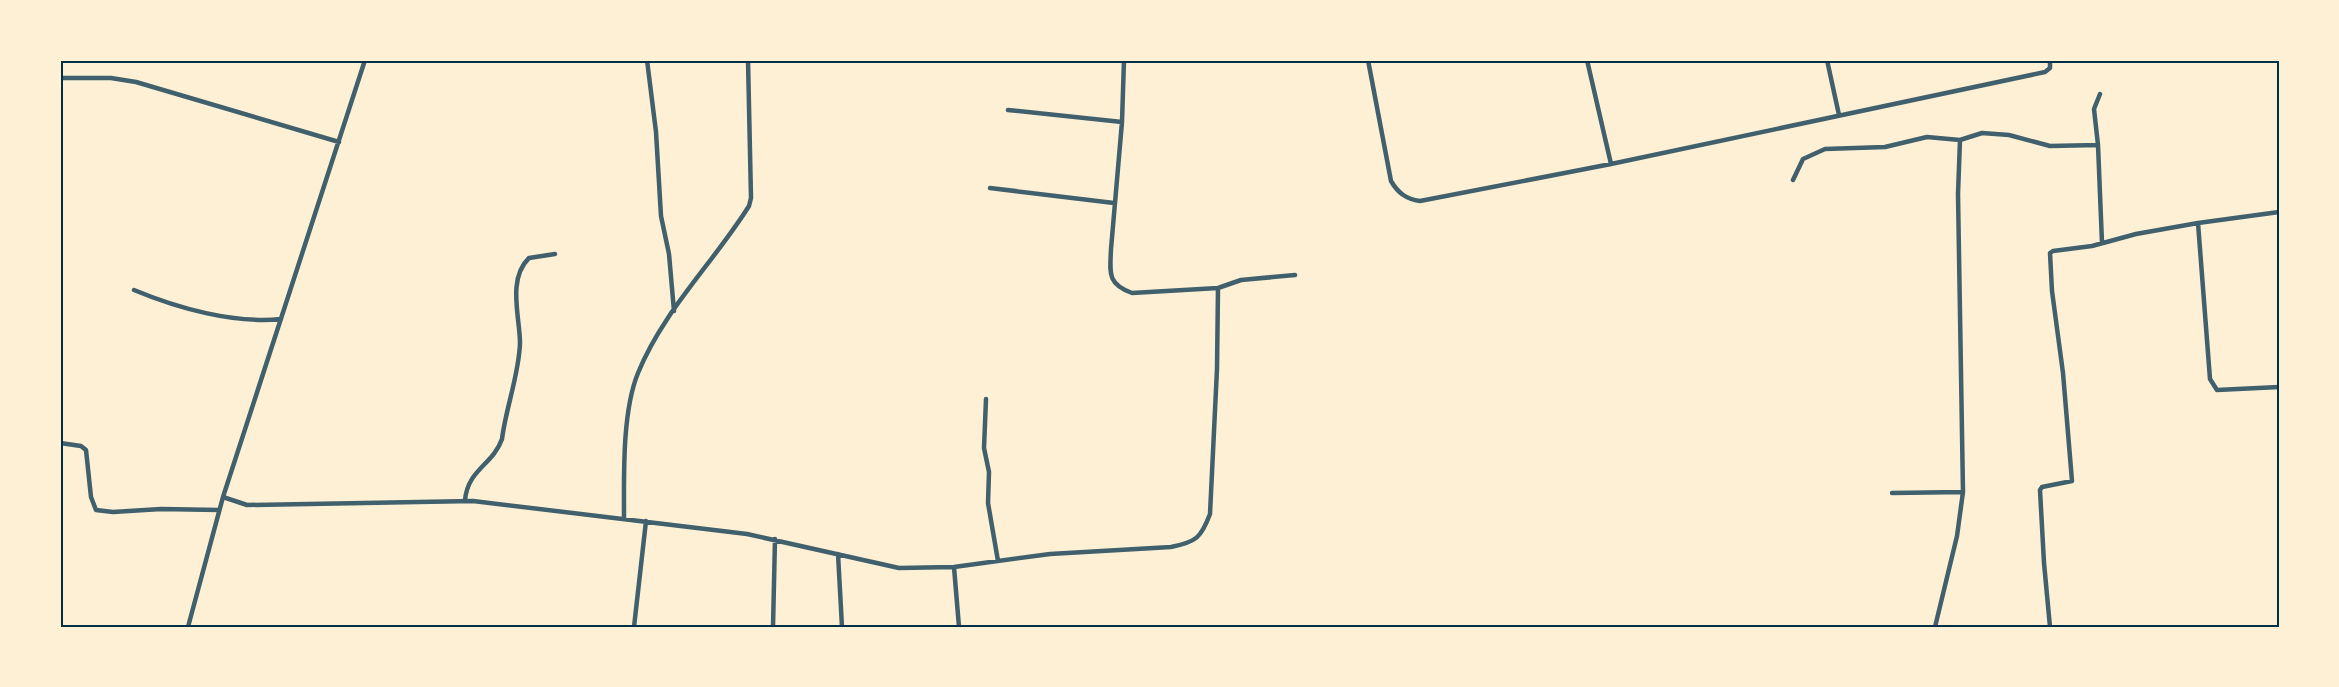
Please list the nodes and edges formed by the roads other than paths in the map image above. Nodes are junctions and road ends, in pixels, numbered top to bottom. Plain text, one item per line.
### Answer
1 (365, 60) edge
2 (647, 60) edge
3 (748, 60) edge
4 (1124, 60) edge
5 (1368, 60) edge
6 (1587, 60) edge
7 (1827, 60) edge
8 (2050, 60) edge
9 (60, 78) edge
10 (2100, 94) dead end
11 (1008, 110) dead end
12 (1839, 115) junction
13 (1122, 122) junction
14 (1960, 140) junction
15 (339, 142) junction
16 (2098, 145) junction
17 (1611, 164) junction
18 (1793, 180) dead end
19 (990, 188) dead end
20 (1114, 203) junction
21 (2279, 212) edge
22 (2198, 224) junction
23 (2102, 243) junction
24 (555, 254) dead end
25 (1295, 275) dead end
26 (1218, 288) junction
27 (134, 290) dead end
28 (674, 311) junction
29 (280, 319) junction
30 (2279, 387) edge
31 (986, 399) dead end
32 (60, 443) edge
33 (1962, 492) junction
34 (1892, 493) dead end
35 (223, 497) junction
36 (465, 500) junction
37 (219, 510) junction
38 (624, 519) junction
39 (646, 521) junction
40 (775, 539) junction
41 (838, 554) junction
42 (998, 561) junction
43 (954, 567) junction
44 (188, 627) edge
45 (634, 627) edge
46 (773, 627) edge
47 (842, 627) edge
48 (959, 627) edge
49 (1935, 627) edge
50 (2050, 627) edge

1 - 15 street
2 - 28 street
3 - 28 street
4 - 13 street
5 - 17 street
6 - 17 street
7 - 12 street
8 - 12 street
9 - 15 street
10 - 16 street
11 - 13 street
12 - 17 street
13 - 20 street
14 - 16 street
14 - 18 street
14 - 33 street
15 - 29 street
16 - 23 street
19 - 20 street
20 - 26 street
21 - 22 street
22 - 23 street
22 - 30 street
23 - 50 street
24 - 36 street
25 - 26 street
26 - 42 street
27 - 29 street
28 - 38 street
29 - 35 street
31 - 42 street
32 - 37 street
33 - 34 street
33 - 49 street
35 - 36 street
35 - 37 street
36 - 38 street
37 - 44 street
38 - 39 street
39 - 40 street
39 - 45 street
40 - 41 street
40 - 46 street
41 - 43 street
41 - 47 street
42 - 43 street
43 - 48 street

